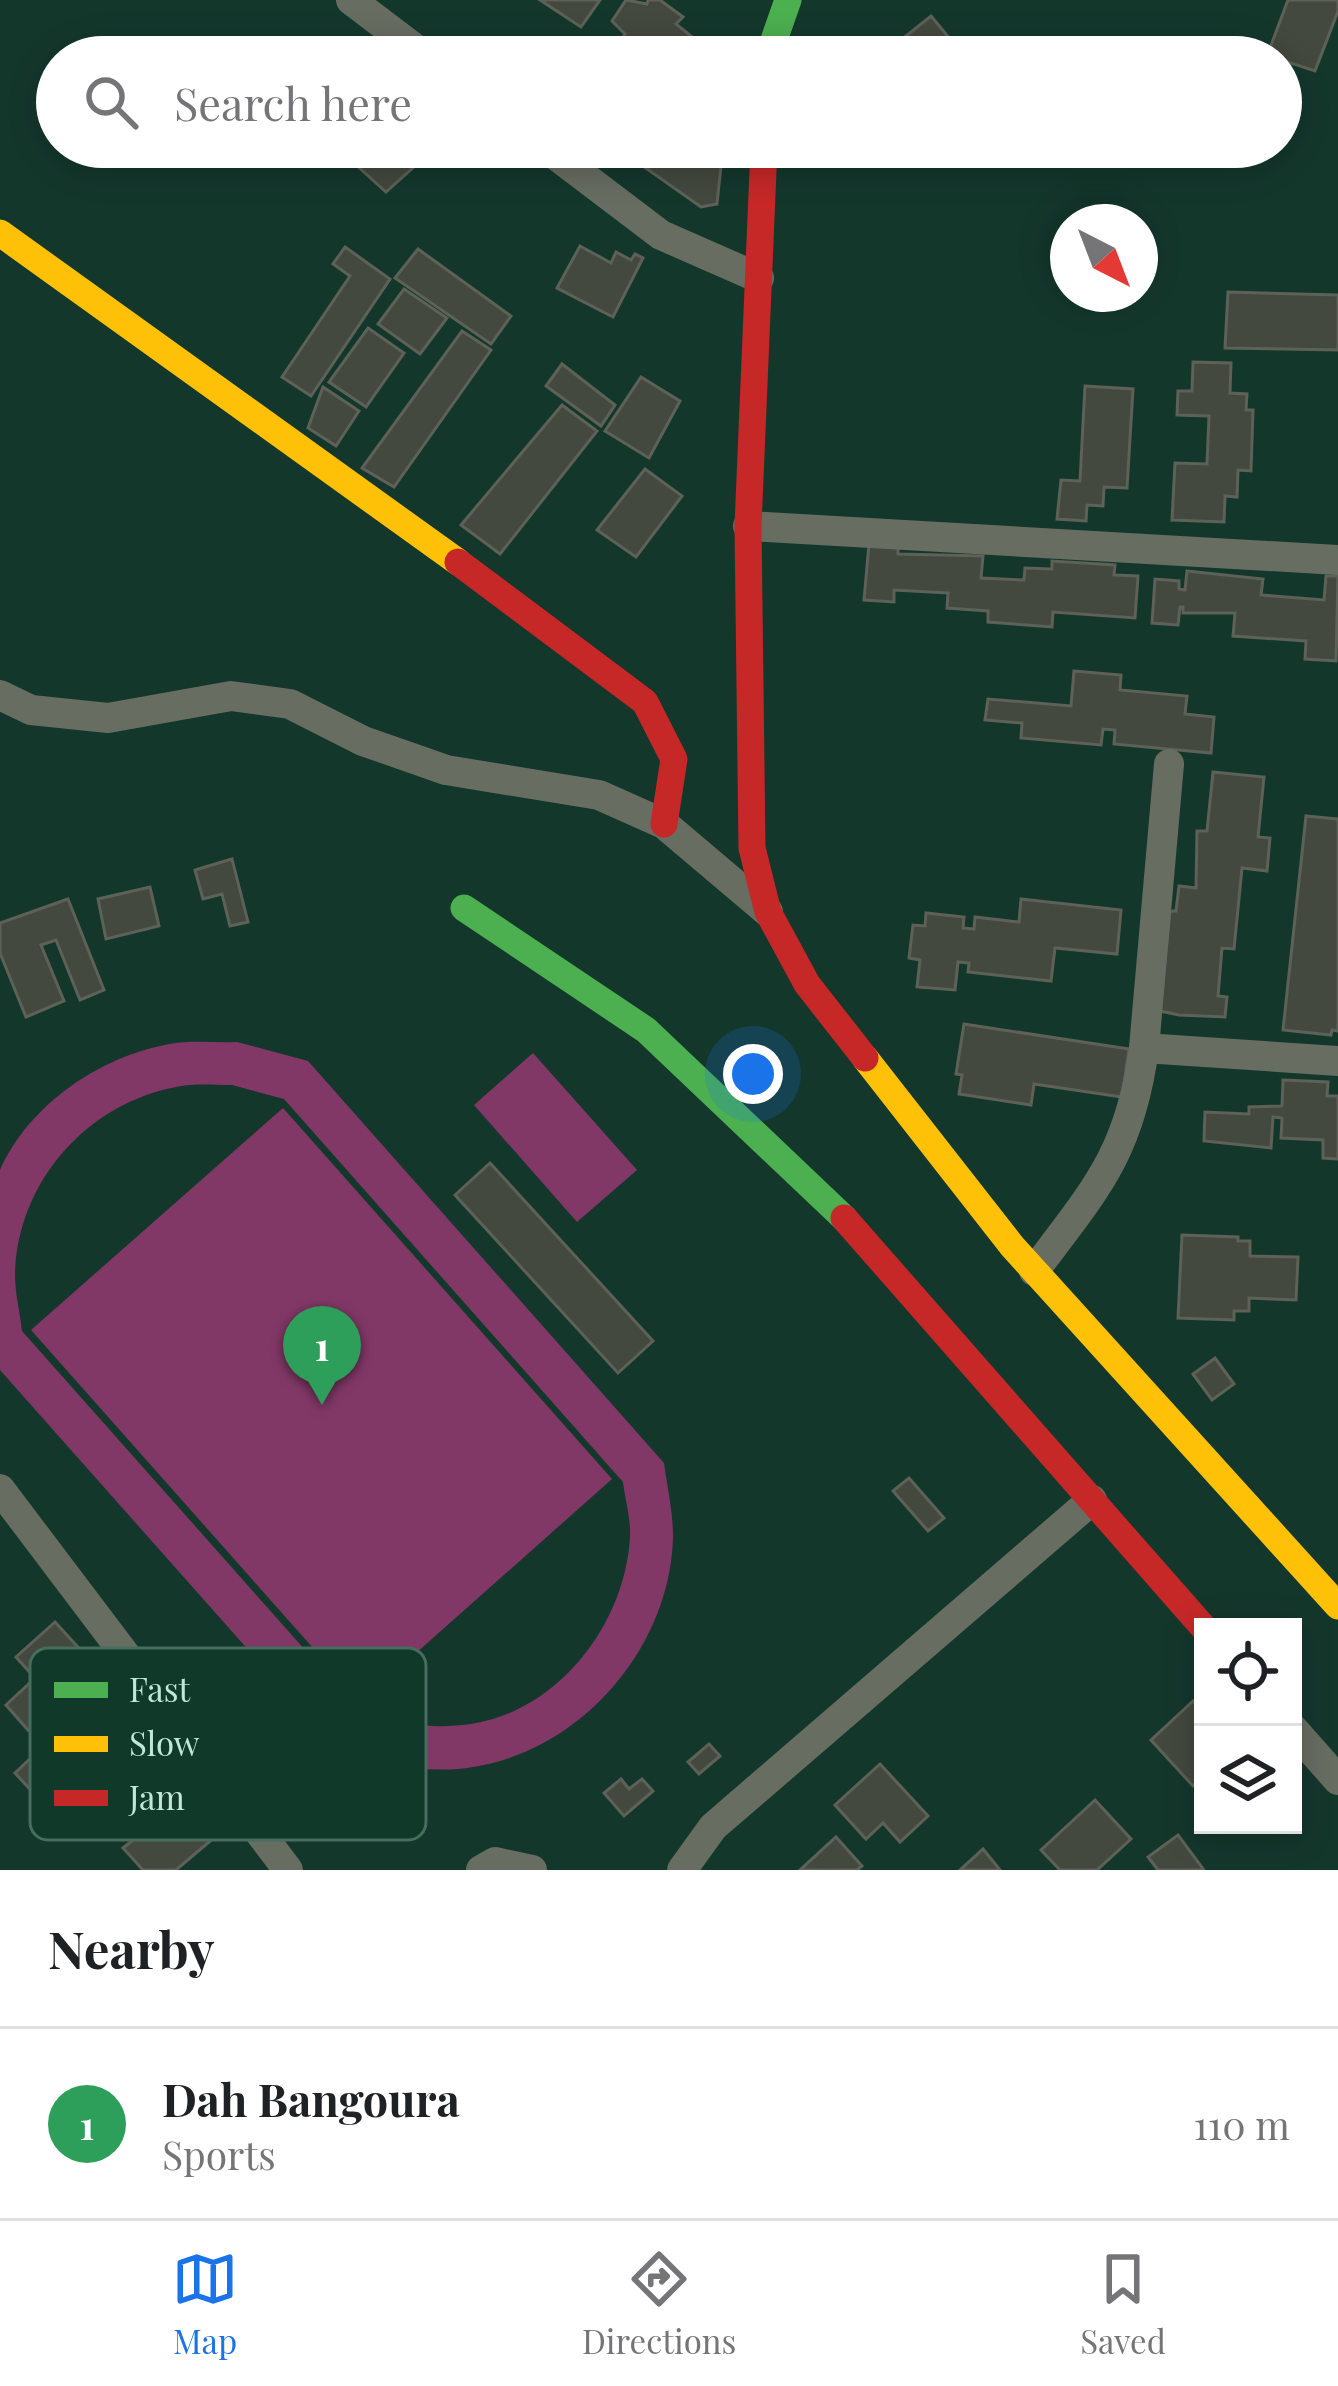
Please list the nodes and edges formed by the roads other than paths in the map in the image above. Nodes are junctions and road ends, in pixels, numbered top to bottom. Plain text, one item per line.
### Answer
1 (351, 0) edge
2 (788, 0) edge
3 (398, 36) edge
4 (775, 36) edge
5 (573, 168) edge
6 (763, 168) edge
7 (0, 232) edge
8 (759, 278) junction
9 (748, 526) junction
10 (1338, 560) edge
11 (0, 695) edge
12 (1169, 764) dead end
13 (664, 824) junction
14 (464, 908) dead end
15 (768, 912) junction
16 (1144, 1048) junction
17 (1338, 1061) edge
18 (1034, 1270) junction
19 (0, 1489) edge
20 (1092, 1500) junction
21 (1338, 1606) edge
22 (1195, 1618) edge
23 (120, 1648) edge
24 (1302, 1739) edge
25 (1338, 1780) edge
26 (265, 1840) edge
27 (288, 1870) edge
28 (481, 1870) edge
29 (532, 1870) edge
30 (682, 1870) edge

1 - 3 street
2 - 4 street
5 - 8 street
6 - 8 street
7 - 13 street
8 - 9 street
9 - 10 street
9 - 15 street
11 - 13 street
12 - 16 street
13 - 15 street
14 - 20 street
15 - 18 street
16 - 17 street
16 - 18 street
18 - 21 street
19 - 23 street
20 - 22 street
20 - 30 street
24 - 25 street
26 - 27 street
28 - 29 street

